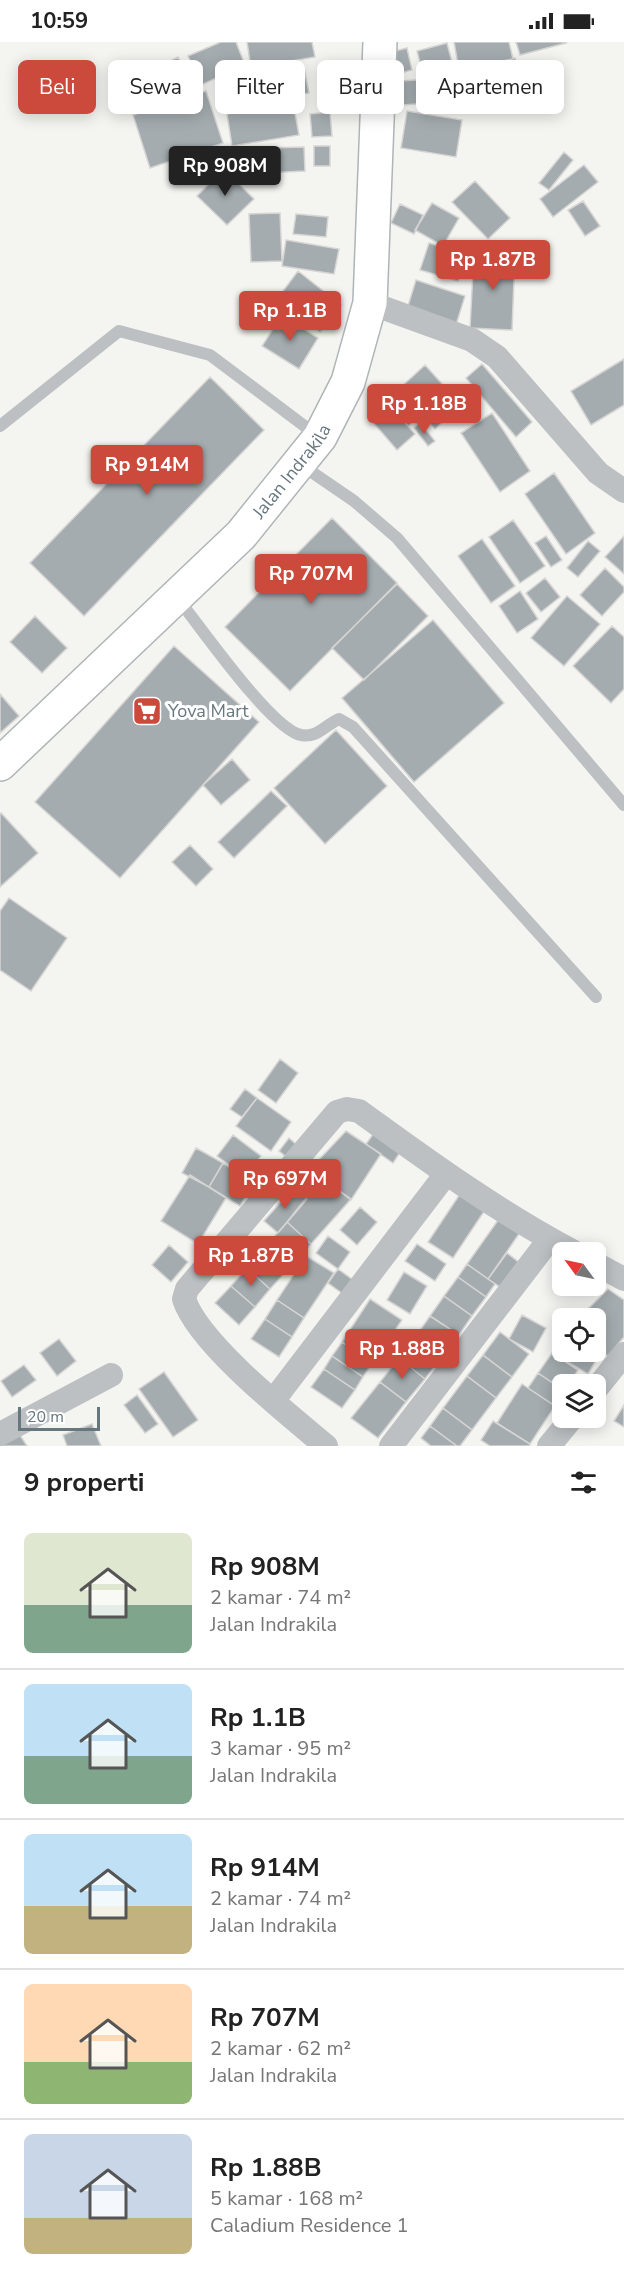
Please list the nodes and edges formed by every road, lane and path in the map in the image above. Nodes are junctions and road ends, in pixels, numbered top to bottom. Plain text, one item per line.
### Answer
1 (380, 42) edge
2 (370, 303) junction
3 (0, 426) edge
4 (320, 437) junction
5 (299, 463) junction
6 (624, 491) edge
7 (176, 597) junction
8 (0, 764) edge
9 (624, 806) edge
10 (596, 997) dead end
11 (446, 1174) junction
12 (549, 1239) junction
13 (555, 1242) edge
14 (606, 1269) edge
15 (624, 1279) edge
16 (624, 1354) edge
17 (111, 1375) dead end
18 (606, 1376) edge
19 (273, 1401) junction
20 (564, 1428) edge
21 (0, 1434) edge
22 (326, 1446) edge
23 (391, 1446) edge
24 (549, 1446) edge

1 - 2 street, Jalan Indrakila
2 - 4 street, Jalan Indrakila
2 - 6 street
3 - 4 lane
4 - 5 street, Jalan Indrakila
5 - 7 street, Jalan Indrakila
5 - 9 lane
7 - 8 street, Jalan Indrakila
7 - 10 lane
11 - 12 street
11 - 19 street
11 - 19 street
12 - 13 street
12 - 23 street
14 - 15 street
16 - 18 street
17 - 21 street
19 - 22 street
20 - 24 street

